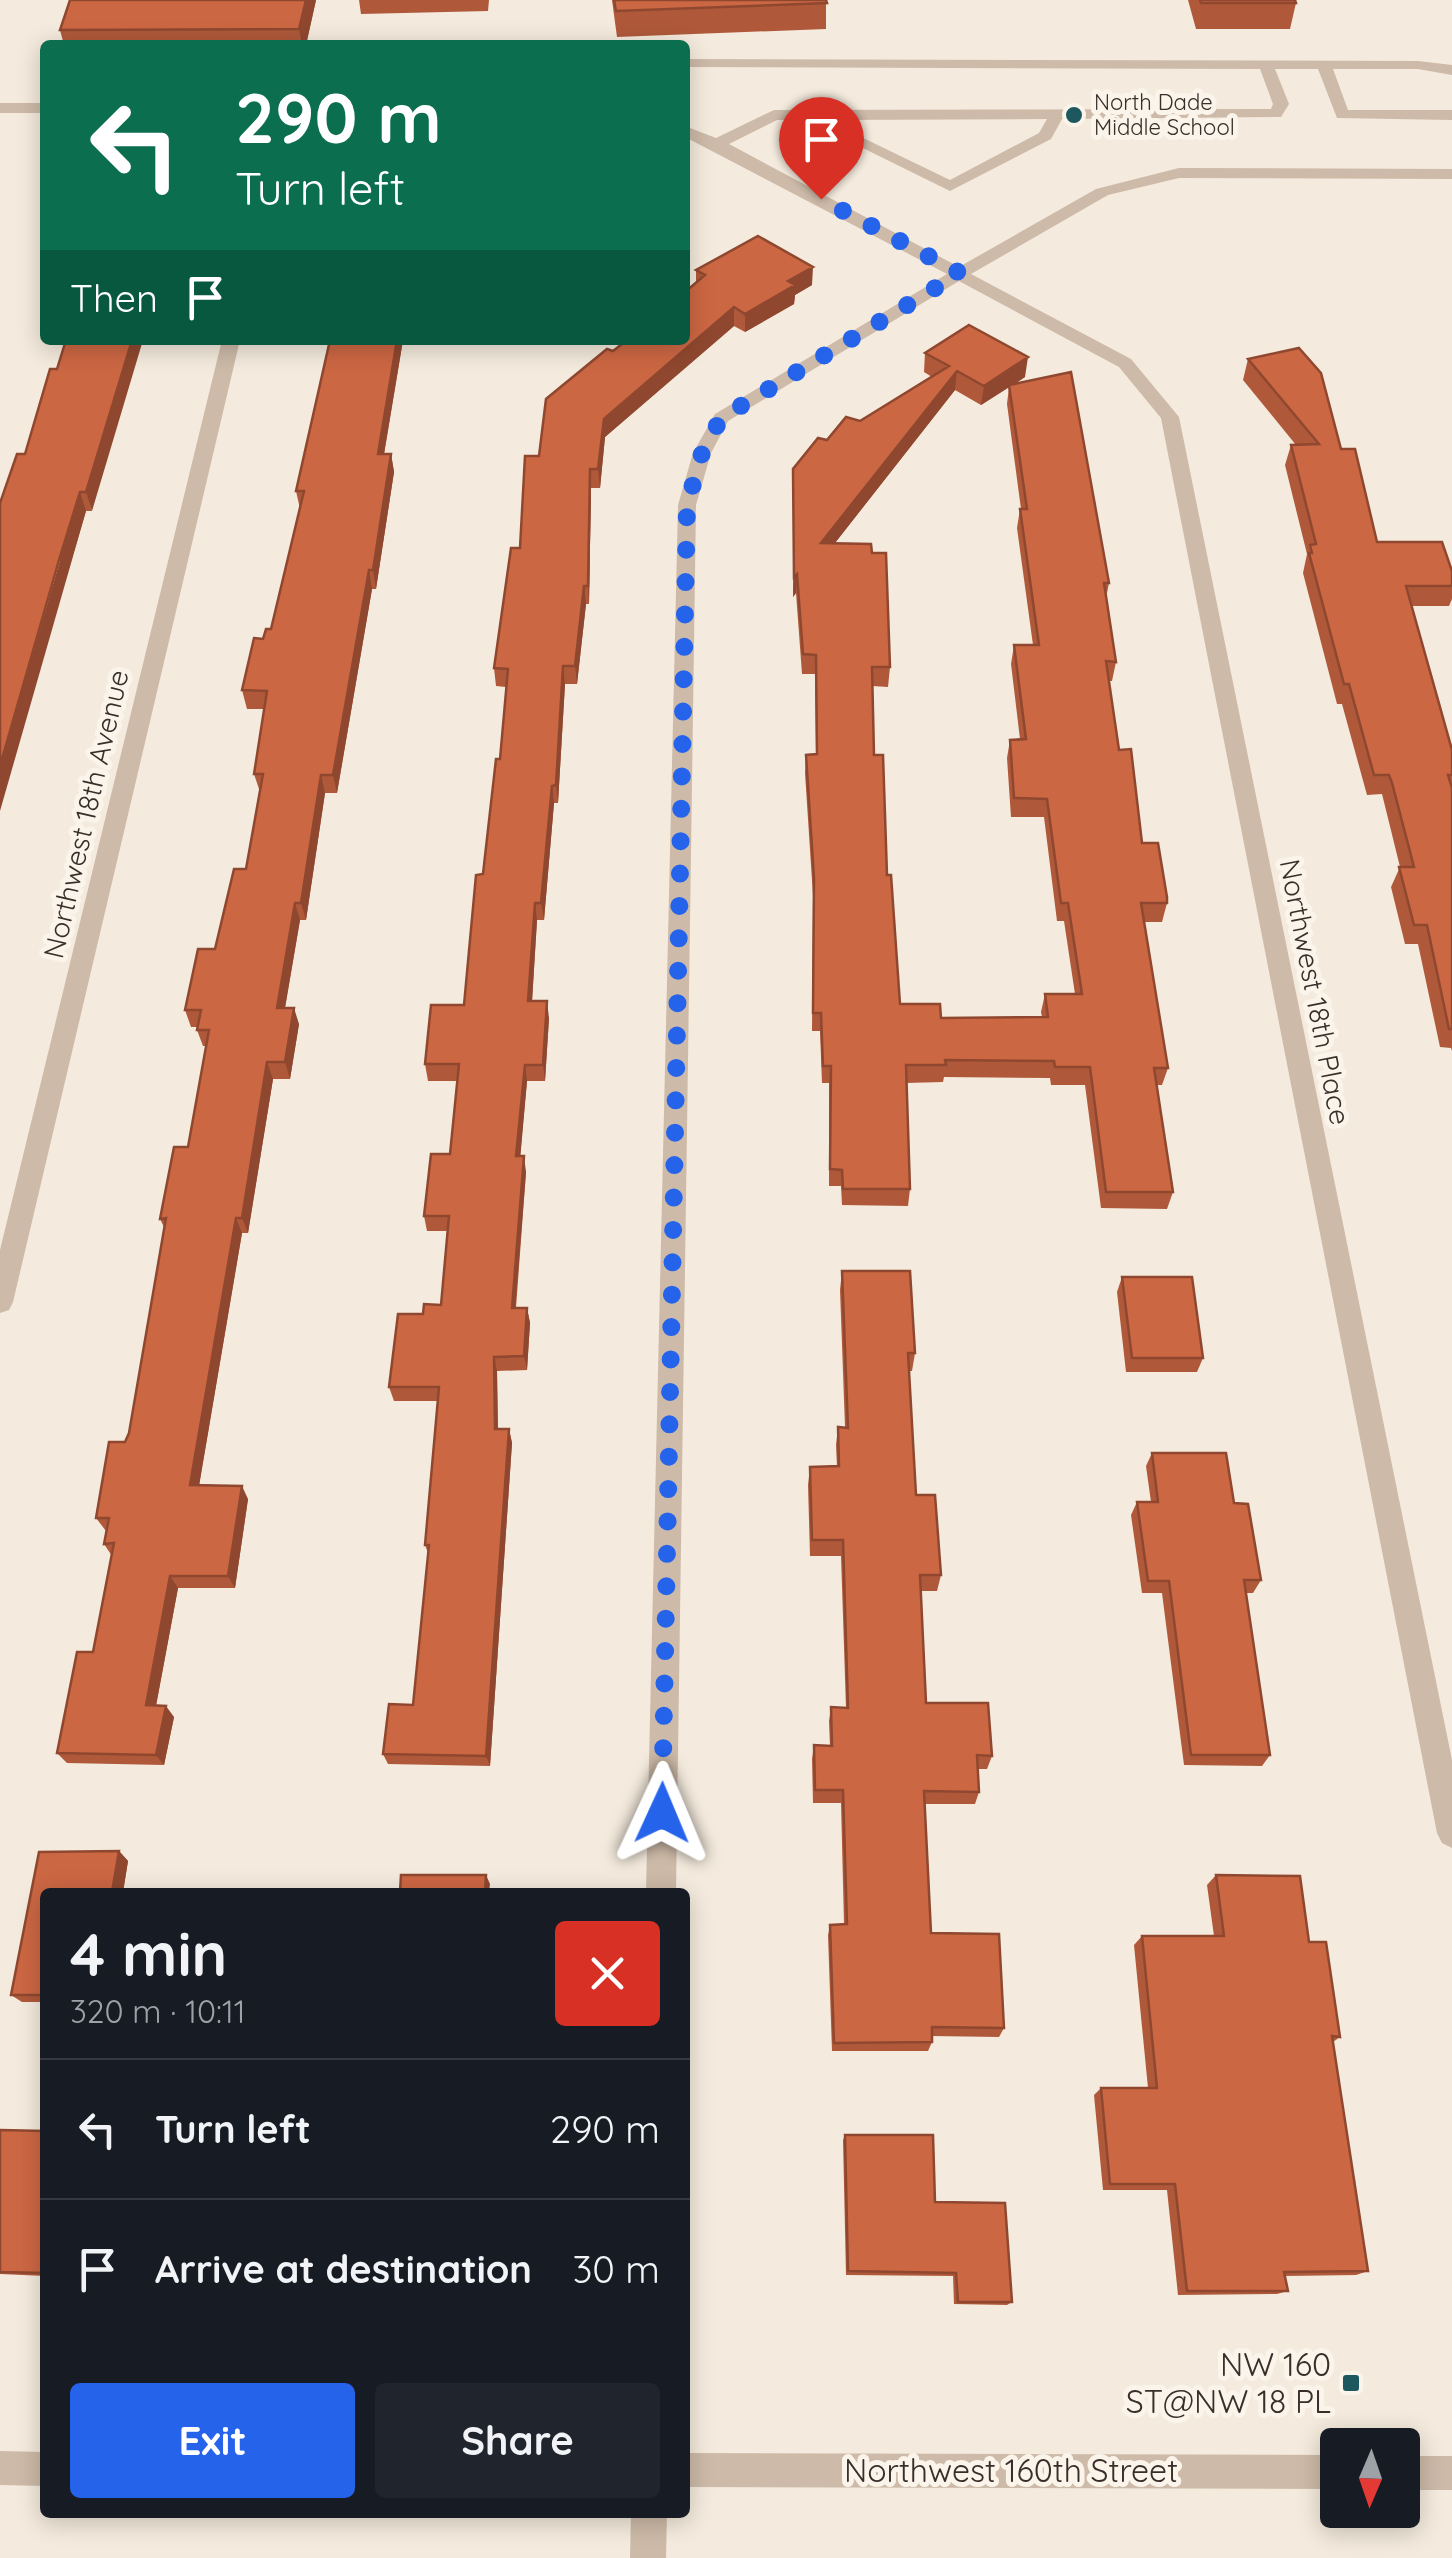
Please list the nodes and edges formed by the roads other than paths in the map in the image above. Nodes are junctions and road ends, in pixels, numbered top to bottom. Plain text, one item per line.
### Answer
1 (690, 64) edge
2 (1266, 64) junction
3 (1324, 64) junction
4 (1452, 70) edge
5 (0, 108) edge
6 (40, 108) edge
7 (1057, 114) junction
8 (805, 115) junction
9 (1452, 115) edge
10 (690, 132) edge
11 (717, 144) junction
12 (1452, 174) edge
13 (960, 273) junction
14 (230, 345) edge
15 (0, 1302) edge
16 (1452, 1833) edge
17 (660, 1888) edge
18 (0, 2468) edge
19 (40, 2468) edge
20 (690, 2470) edge
21 (1320, 2472) edge
22 (1420, 2472) edge
23 (1452, 2473) edge
24 (648, 2518) edge
25 (648, 2558) edge

1 - 2 street
2 - 3 street
2 - 7 street
3 - 4 street
3 - 9 street
5 - 6 street
7 - 8 street
7 - 8 street
8 - 11 street
10 - 11 street, Northwest 18th Place
11 - 13 street, Northwest 18th Place
12 - 13 street
13 - 16 street, Northwest 18th Place
13 - 17 street
14 - 15 street, Northwest 18th Avenue
18 - 19 street
20 - 21 street, Northwest 160th Street
22 - 23 street
24 - 25 street

